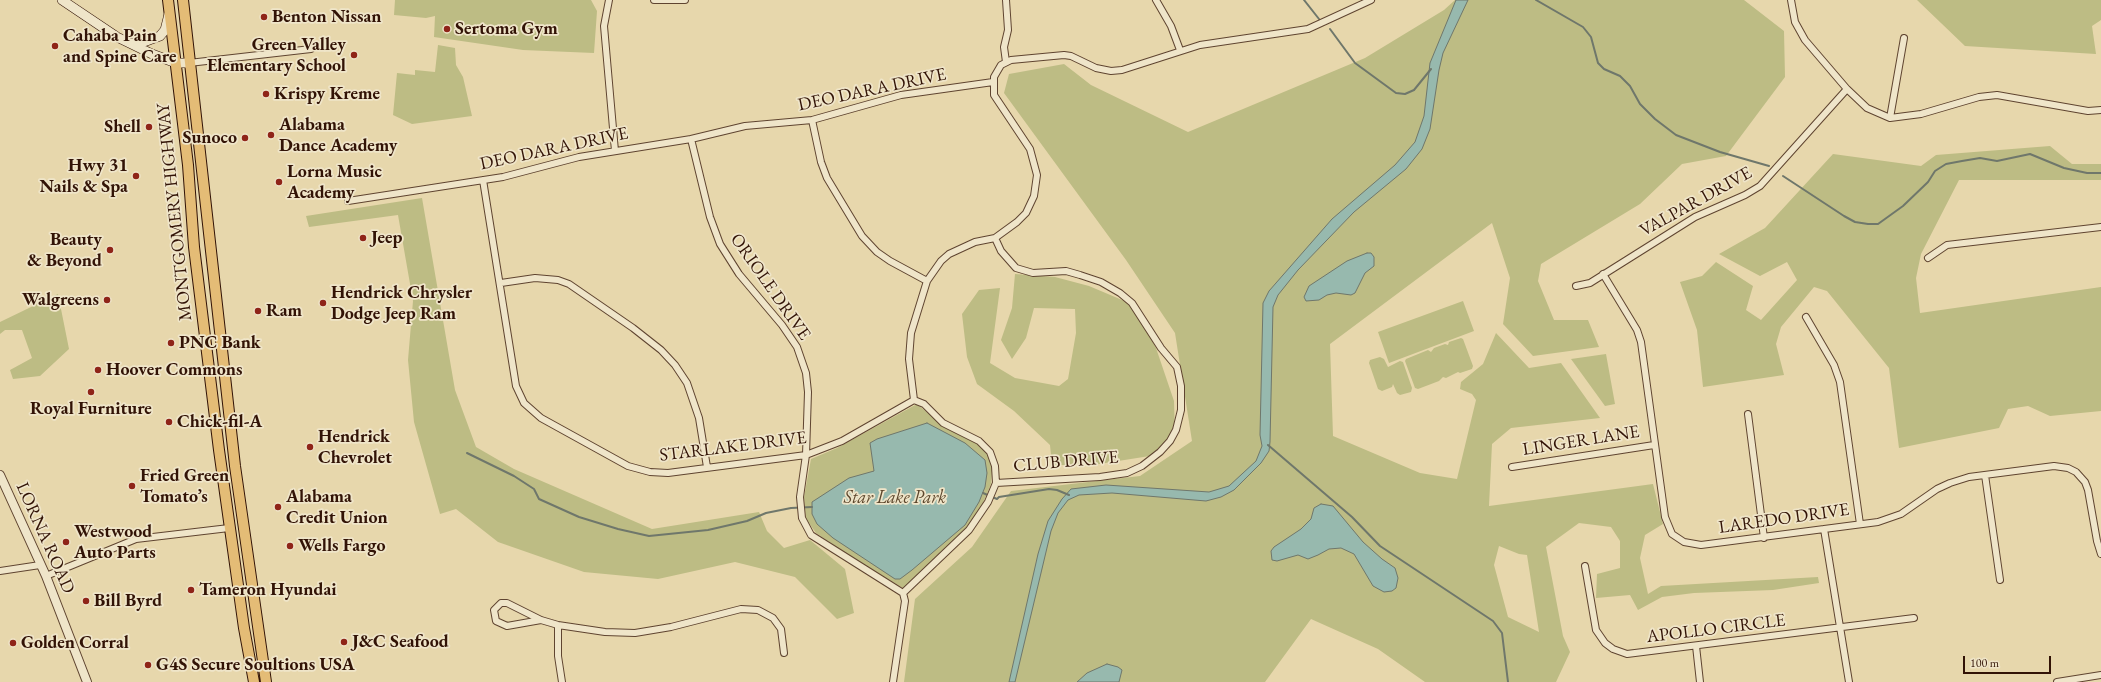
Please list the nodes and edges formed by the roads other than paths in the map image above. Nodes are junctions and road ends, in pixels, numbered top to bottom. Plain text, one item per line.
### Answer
1 (62, 0) edge
2 (168, 0) edge
3 (183, 0) edge
4 (609, 0) edge
5 (654, 0) edge
6 (685, 0) edge
7 (1006, 0) edge
8 (1156, 0) edge
9 (1371, 0) edge
10 (1791, 0) edge
11 (1364, 1) edge
12 (169, 13) junction
13 (1904, 38) dead end
14 (130, 43) junction
15 (311, 49) dead end
16 (1180, 50) junction
17 (1006, 62) junction
18 (176, 63) junction
19 (189, 63) junction
20 (993, 82) junction
21 (1847, 89) junction
22 (2101, 110) edge
23 (1890, 118) junction
24 (812, 120) junction
25 (691, 139) junction
26 (615, 151) junction
27 (483, 180) junction
28 (348, 201) dead end
29 (2101, 227) edge
30 (995, 238) junction
31 (1928, 258) dead end
32 (1604, 274) junction
33 (928, 281) junction
34 (501, 283) junction
35 (1576, 286) dead end
36 (1806, 317) dead end
37 (914, 400) junction
38 (1748, 414) dead end
39 (1654, 445) junction
40 (806, 455) junction
41 (707, 467) junction
42 (1512, 467) dead end
43 (0, 475) edge
44 (1985, 475) junction
45 (996, 483) junction
46 (1860, 524) junction
47 (229, 528) junction
48 (1824, 529) junction
49 (1764, 538) junction
50 (2101, 554) edge
51 (40, 564) junction
52 (1585, 566) dead end
53 (0, 571) edge
54 (46, 576) junction
55 (2000, 580) dead end
56 (903, 593) junction
57 (1914, 618) dead end
58 (541, 620) junction
59 (558, 625) junction
60 (1840, 627) junction
61 (1696, 646) junction
62 (784, 653) dead end
63 (2101, 675) edge
64 (87, 682) edge
65 (254, 682) edge
66 (266, 682) edge
67 (562, 682) edge
68 (892, 682) edge
69 (1700, 682) edge
70 (1849, 682) edge
71 (2058, 682) edge

1 - 14 main road
2 - 12 main road, MONTGOMERY HIGHWAY
3 - 19 main road, MONTGOMERY HIGHWAY
4 - 26 street
5 - 6 street
7 - 17 street
8 - 16 street
9 - 11 street
10 - 21 street
11 - 16 street
12 - 14 main road
12 - 18 main road, MONTGOMERY HIGHWAY
13 - 23 street
14 - 18 main road
15 - 19 street
16 - 17 street
17 - 20 street
18 - 19 main road
18 - 47 main road, MONTGOMERY HIGHWAY
19 - 66 main road, MONTGOMERY HIGHWAY
20 - 24 street, DEO DARA DRIVE
20 - 30 street
21 - 23 street
21 - 32 street, VALPAR DRIVE
22 - 23 street
24 - 25 street, DEO DARA DRIVE
24 - 33 street
25 - 26 street, DEO DARA DRIVE
25 - 40 street, ORIOLE DRIVE
26 - 27 street, DEO DARA DRIVE
27 - 28 street, DEO DARA DRIVE
27 - 34 street, STARLAKE DRIVE
29 - 31 street
30 - 33 street
30 - 45 street, CLUB DRIVE
32 - 35 street, VALPAR DRIVE
32 - 39 street, LAREDO DRIVE
33 - 37 street
34 - 41 street
34 - 41 street, STARLAKE DRIVE
36 - 46 street
37 - 40 street, STARLAKE DRIVE
37 - 45 street
38 - 49 street
39 - 42 street, LINGER LANE
39 - 49 street, LAREDO DRIVE
40 - 41 street, STARLAKE DRIVE
40 - 56 street, ORIOLE DRIVE
43 - 51 street, LORNA ROAD
44 - 46 street, LAREDO DRIVE
44 - 50 street, LAREDO DRIVE
44 - 55 street
45 - 56 street
46 - 48 street, LAREDO DRIVE
47 - 54 street
47 - 65 main road, MONTGOMERY HIGHWAY
48 - 49 street, LAREDO DRIVE
48 - 60 street
51 - 53 street
51 - 54 street, LORNA ROAD
52 - 61 street, APOLLO CIRCLE
54 - 64 street, LORNA ROAD
56 - 68 street
57 - 60 street, APOLLO CIRCLE
58 - 58 street
58 - 59 street
59 - 62 street
59 - 67 street
60 - 61 street, APOLLO CIRCLE
60 - 70 street
61 - 69 street
63 - 71 street

